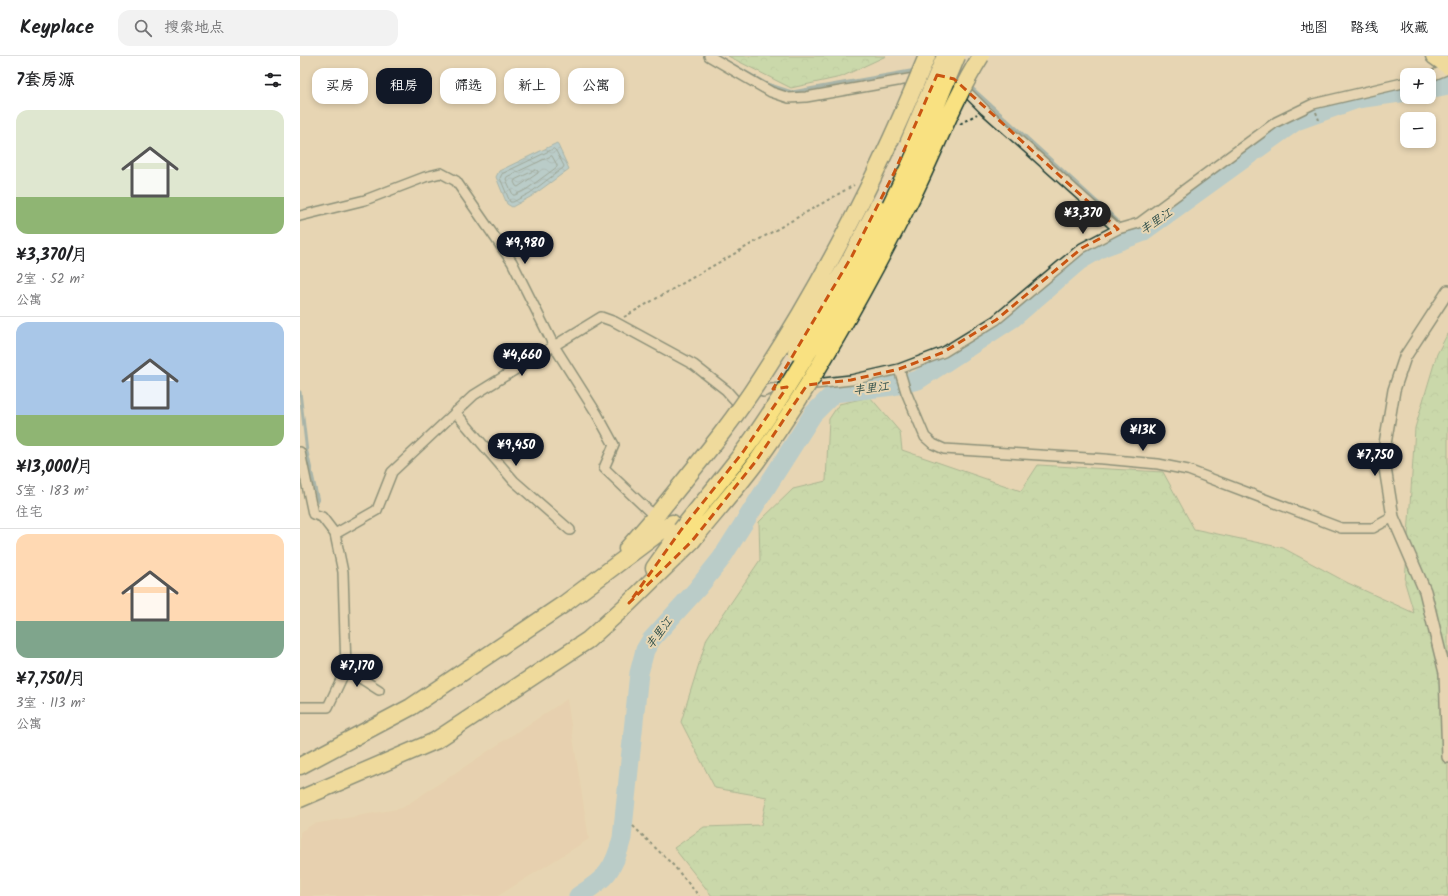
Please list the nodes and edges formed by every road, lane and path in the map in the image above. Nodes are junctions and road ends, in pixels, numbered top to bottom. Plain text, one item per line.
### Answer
1 (709, 56) edge
2 (927, 56) edge
3 (945, 56) edge
4 (957, 56) edge
5 (981, 56) edge
6 (1434, 56) edge
7 (1448, 66) edge
8 (1448, 70) edge
9 (1436, 74) edge
10 (1400, 84) edge
11 (985, 110) junction
12 (958, 126) dead end
13 (855, 185) dead end
14 (300, 216) edge
15 (1118, 229) junction
16 (1448, 291) edge
17 (615, 322) junction
18 (554, 346) junction
19 (899, 372) junction
20 (763, 392) dead end
21 (741, 407) dead end
22 (455, 412) junction
23 (300, 452) edge
24 (655, 512) junction
25 (1393, 517) junction
26 (570, 530) dead end
27 (682, 531) junction
28 (336, 534) junction
29 (606, 573) junction
30 (346, 669) junction
31 (379, 690) dead end
32 (300, 708) edge
33 (1448, 757) edge
34 (300, 766) edge
35 (300, 799) edge
36 (633, 826) dead end
37 (699, 896) edge

1 - 11 street
2 - 24 highway, bridge
3 - 27 highway, bridge
4 - 27 highway, bridge
5 - 27 highway, bridge
6 - 7 highway
8 - 9 street
10 - 15 street
11 - 12 path
11 - 15 street
13 - 17 path
14 - 18 street
15 - 19 street
16 - 25 street
17 - 18 street
17 - 21 street
18 - 22 street
18 - 24 street
19 - 20 street
19 - 25 street
22 - 26 street
22 - 28 street
23 - 28 street
24 - 29 highway
25 - 33 street
27 - 29 highway
27 - 35 highway
28 - 30 street
29 - 34 highway
30 - 31 street
30 - 32 street
36 - 37 path

